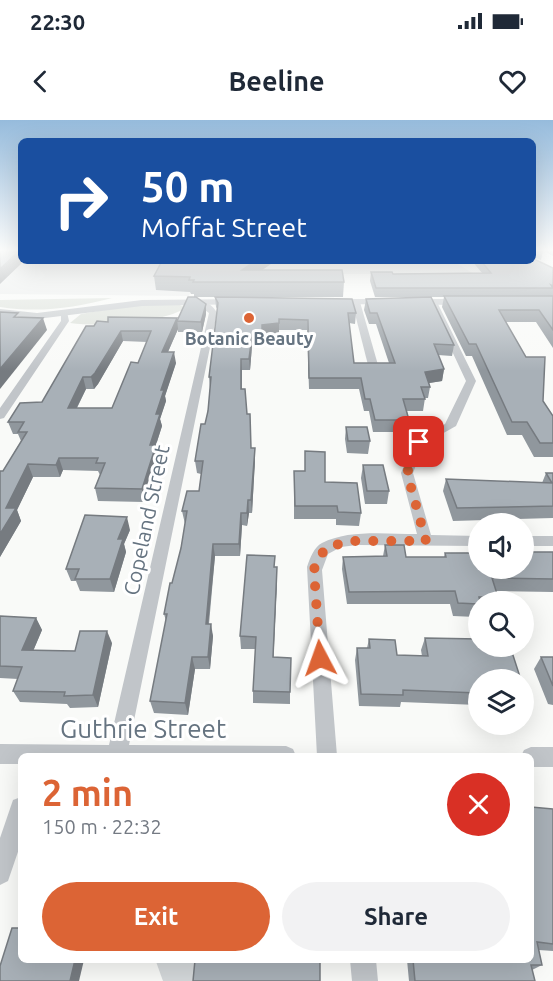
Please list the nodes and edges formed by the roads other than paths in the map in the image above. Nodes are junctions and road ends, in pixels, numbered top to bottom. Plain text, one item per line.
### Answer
1 (198, 302) junction
2 (255, 302) edge
3 (311, 302) edge
4 (357, 302) junction
5 (433, 302) junction
6 (487, 302) edge
7 (0, 312) edge
8 (64, 314) junction
9 (373, 365) edge
10 (0, 416) edge
11 (426, 541) junction
12 (468, 541) edge
13 (534, 541) edge
14 (553, 541) edge
15 (117, 753) edge
16 (327, 753) edge
17 (0, 754) edge
18 (18, 755) edge
19 (534, 757) edge
20 (553, 757) edge
21 (18, 817) edge
22 (0, 873) edge
23 (363, 963) edge
24 (365, 981) edge

1 - 2 street
1 - 8 street
1 - 15 street, Copeland Street
3 - 4 street
4 - 5 street
4 - 9 street
5 - 6 street
5 - 11 street
7 - 8 street
8 - 10 street
11 - 12 street
11 - 16 street
13 - 14 street
17 - 18 street, Guthrie Street
19 - 20 street
21 - 22 street
23 - 24 street

